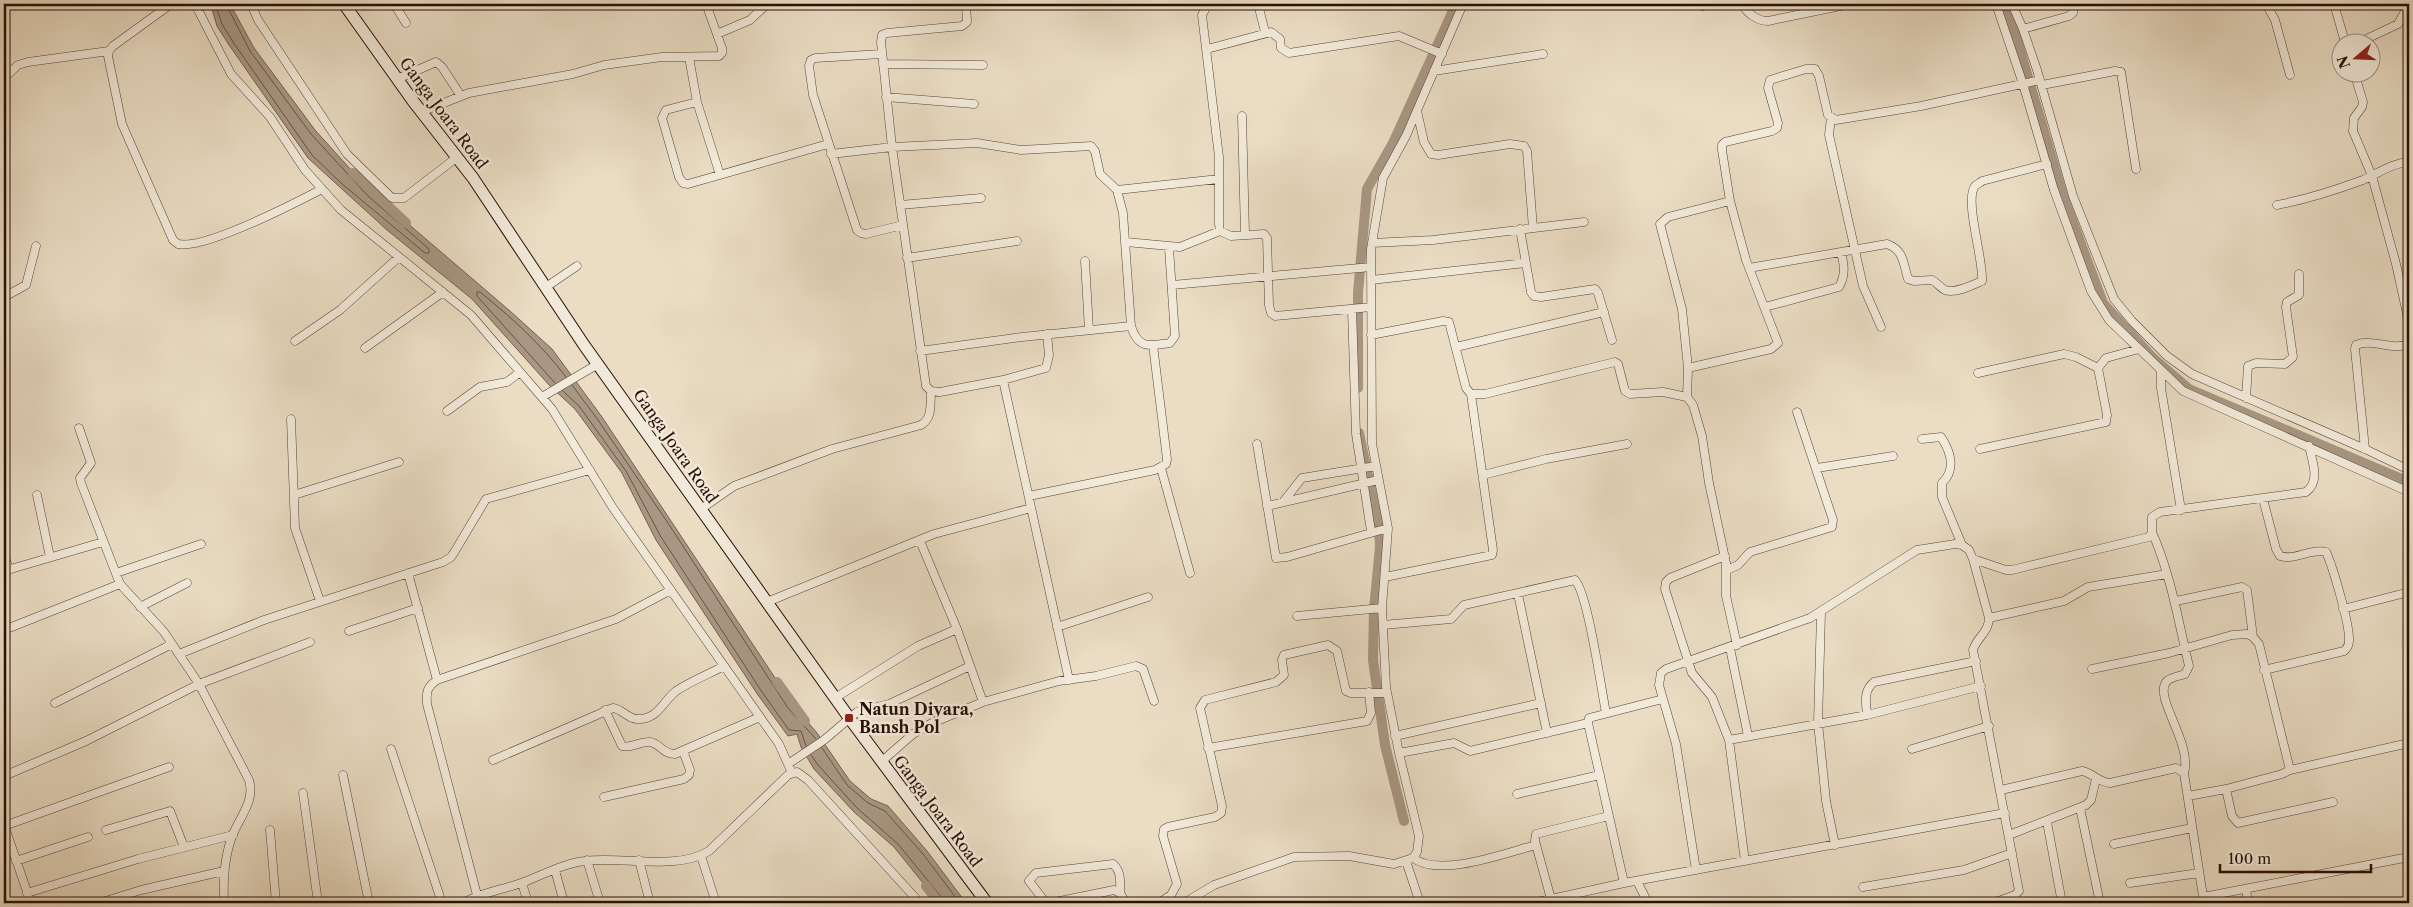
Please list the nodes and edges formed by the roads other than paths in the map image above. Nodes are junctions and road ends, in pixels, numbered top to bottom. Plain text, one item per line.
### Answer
1 (171, 4) edge
2 (208, 4) edge
3 (251, 4) edge
4 (344, 4) edge
5 (394, 4) edge
6 (706, 4) edge
7 (767, 4) edge
8 (966, 4) edge
9 (1220, 4) edge
10 (1258, 4) edge
11 (1463, 4) edge
12 (1742, 4) edge
13 (1850, 4) edge
14 (1996, 4) edge
15 (2012, 4) edge
16 (2074, 4) edge
17 (2266, 4) edge
18 (2334, 4) edge
19 (2409, 4) edge
20 (196, 6) edge
21 (406, 24) dead end
22 (2023, 29) junction
23 (1265, 32) junction
24 (2342, 32) edge
25 (2380, 33) edge
26 (717, 34) junction
27 (1207, 49) junction
28 (108, 51) junction
29 (1437, 52) junction
30 (882, 54) junction
31 (1543, 54) dead end
32 (689, 57) junction
33 (882, 64) junction
34 (984, 65) dead end
35 (1434, 71) junction
36 (2290, 75) dead end
37 (4, 78) edge
38 (397, 79) junction
39 (2039, 82) junction
40 (2357, 82) edge
41 (2025, 84) junction
42 (461, 96) junction
43 (886, 97) junction
44 (697, 102) junction
45 (974, 104) dead end
46 (1417, 111) junction
47 (421, 112) junction
48 (1242, 116) dead end
49 (1831, 118) junction
50 (4, 143) edge
51 (828, 144) junction
52 (892, 147) junction
53 (4, 148) edge
54 (831, 154) junction
55 (456, 158) junction
56 (2409, 162) edge
57 (2047, 164) junction
58 (2136, 169) dead end
59 (720, 175) junction
60 (2372, 176) junction
61 (1219, 180) junction
62 (322, 189) junction
63 (1117, 190) junction
64 (980, 198) dead end
65 (1730, 201) junction
66 (900, 205) junction
67 (2277, 205) dead end
68 (1584, 222) dead end
69 (903, 225) junction
70 (1534, 228) junction
71 (1520, 229) junction
72 (1220, 231) junction
73 (1245, 234) junction
74 (1017, 241) dead end
75 (1126, 242) junction
76 (1372, 243) junction
77 (36, 246) dead end
78 (1169, 248) junction
79 (1854, 249) junction
80 (1841, 252) junction
81 (398, 257) junction
82 (907, 258) junction
83 (1085, 261) dead end
84 (1526, 263) junction
85 (577, 266) dead end
86 (1364, 267) junction
87 (1749, 268) junction
88 (2298, 274) dead end
89 (1267, 277) junction
90 (1371, 280) junction
91 (1172, 285) junction
92 (546, 287) junction
93 (443, 292) junction
94 (4, 297) edge
95 (1765, 307) junction
96 (1361, 308) junction
97 (1604, 312) junction
98 (2409, 323) edge
99 (1131, 326) junction
100 (1881, 328) dead end
101 (1089, 330) junction
102 (1047, 334) junction
103 (1371, 335) junction
104 (1612, 340) dead end
105 (295, 341) dead end
106 (2409, 344) edge
107 (1153, 345) junction
108 (1456, 347) junction
109 (365, 348) dead end
110 (2139, 349) junction
111 (920, 351) junction
112 (598, 364) junction
113 (1688, 368) junction
114 (2098, 368) junction
115 (520, 372) junction
116 (2161, 372) junction
117 (1978, 373) dead end
118 (1004, 380) junction
119 (931, 391) junction
120 (1471, 394) junction
121 (1687, 397) junction
122 (542, 398) junction
123 (2246, 398) junction
124 (447, 411) dead end
125 (1797, 412) dead end
126 (292, 419) dead end
127 (79, 428) dead end
128 (1922, 439) dead end
129 (1257, 444) dead end
130 (1627, 444) dead end
131 (2309, 446) junction
132 (1980, 449) dead end
133 (2365, 449) junction
134 (1893, 456) dead end
135 (399, 462) dead end
136 (1368, 467) junction
137 (1161, 468) junction
138 (1817, 468) junction
139 (590, 470) junction
140 (2409, 470) edge
141 (1483, 475) junction
142 (1371, 482) junction
143 (2409, 492) edge
144 (37, 495) dead end
145 (294, 495) junction
146 (1029, 496) junction
147 (2263, 499) junction
148 (1283, 502) junction
149 (1267, 506) junction
150 (1031, 508) junction
151 (701, 509) junction
152 (2180, 510) junction
153 (1388, 528) junction
154 (1372, 531) junction
155 (2152, 532) junction
156 (920, 541) junction
157 (103, 542) junction
158 (201, 544) dead end
159 (1962, 545) junction
160 (4, 554) edge
161 (1725, 556) junction
162 (50, 557) junction
163 (1973, 559) junction
164 (6, 570) edge
165 (1727, 570) junction
166 (116, 573) junction
167 (408, 573) junction
168 (1190, 573) dead end
169 (2168, 574) junction
170 (1385, 577) junction
171 (187, 583) dead end
172 (120, 584) junction
173 (671, 590) junction
174 (2409, 592) edge
175 (1518, 594) junction
176 (1148, 597) dead end
177 (2176, 601) junction
178 (320, 602) junction
179 (767, 602) junction
180 (140, 607) junction
181 (418, 608) junction
182 (1382, 608) junction
183 (2343, 609) junction
184 (1821, 613) junction
185 (1297, 616) dead end
186 (1989, 618) junction
187 (1383, 625) junction
188 (1057, 627) junction
189 (957, 629) junction
190 (4, 630) edge
191 (349, 631) dead end
192 (2253, 637) junction
193 (310, 642) dead end
194 (172, 644) junction
195 (1734, 647) junction
196 (2185, 650) junction
197 (179, 654) junction
198 (1976, 661) junction
199 (1687, 662) junction
200 (724, 666) junction
201 (970, 666) junction
202 (2092, 669) dead end
203 (2264, 670) junction
204 (437, 680) junction
205 (1068, 680) junction
206 (199, 684) junction
207 (1981, 686) junction
208 (1369, 692) junction
209 (1387, 693) junction
210 (835, 698) junction
211 (1663, 699) junction
212 (1154, 701) dead end
213 (983, 702) junction
214 (55, 703) dead end
215 (1541, 703) junction
216 (606, 710) junction
217 (1606, 713) junction
218 (1867, 715) junction
219 (760, 717) junction
220 (850, 719) junction
221 (1588, 723) junction
222 (1818, 723) junction
223 (1989, 726) junction
224 (1547, 733) junction
225 (1395, 736) junction
226 (1748, 736) junction
227 (1728, 740) junction
228 (2409, 743) edge
229 (1208, 748) junction
230 (391, 749) dead end
231 (1912, 749) dead end
232 (683, 751) junction
233 (1399, 753) junction
234 (493, 760) dead end
235 (881, 762) junction
236 (788, 764) junction
237 (169, 767) dead end
238 (2290, 770) junction
239 (792, 773) junction
240 (2184, 773) junction
241 (343, 775) dead end
242 (1600, 775) junction
243 (4, 776) edge
244 (2096, 778) junction
245 (2226, 789) junction
246 (2001, 790) junction
247 (302, 793) dead end
248 (1517, 794) dead end
249 (2188, 796) junction
250 (604, 797) dead end
251 (2333, 802) dead end
252 (2080, 808) junction
253 (2005, 813) junction
254 (1609, 816) junction
255 (2046, 822) junction
256 (4, 825) edge
257 (2192, 828) junction
258 (106, 830) dead end
259 (270, 830) dead end
260 (233, 835) junction
261 (2009, 835) junction
262 (88, 837) dead end
263 (2114, 844) dead end
264 (1536, 845) junction
265 (1835, 846) junction
266 (184, 847) junction
267 (13, 850) junction
268 (4, 853) edge
269 (2012, 853) junction
270 (701, 856) junction
271 (2409, 858) edge
272 (1409, 859) junction
273 (587, 860) junction
274 (638, 860) junction
275 (16, 861) junction
276 (1745, 861) junction
277 (555, 870) junction
278 (1696, 870) junction
279 (224, 871) junction
280 (2199, 873) junction
281 (1637, 881) junction
282 (522, 883) junction
283 (1624, 883) junction
284 (2130, 883) dead end
285 (1863, 888) dead end
286 (2246, 889) junction
287 (27, 893) junction
288 (1120, 893) junction
289 (477, 895) junction
290 (1551, 899) junction
291 (2203, 900) edge
292 (31, 903) edge
293 (99, 903) edge
294 (224, 903) edge
295 (276, 903) edge
296 (318, 903) edge
297 (369, 903) edge
298 (442, 903) edge
299 (463, 903) edge
300 (528, 903) edge
301 (564, 903) edge
302 (600, 903) edge
303 (650, 903) edge
304 (716, 903) edge
305 (920, 903) edge
306 (987, 903) edge
307 (1046, 903) edge
308 (1050, 903) edge
309 (1126, 903) edge
310 (1159, 903) edge
311 (1184, 903) edge
312 (1420, 903) edge
313 (1538, 903) edge
314 (1648, 903) edge
315 (1993, 903) edge
316 (2062, 903) edge
317 (2100, 903) edge
318 (2248, 903) edge

1 - 28 street
2 - 20 street
3 - 55 street
4 - 38 main road, Ganga Joara Road
5 - 21 street
6 - 26 street
7 - 26 street
8 - 30 street
9 - 27 street
10 - 23 street
11 - 29 street
12 - 13 street
14 - 41 street
15 - 22 street
16 - 22 street
17 - 36 street
18 - 24 street
19 - 25 street
20 - 62 street
22 - 39 street
23 - 27 street
23 - 29 street
26 - 32 street
27 - 61 street
28 - 37 street
28 - 62 street
29 - 35 street
30 - 33 street
30 - 51 street
31 - 35 street
32 - 42 street
32 - 44 street
33 - 34 street
33 - 43 street
35 - 46 street
38 - 42 street
38 - 47 main road, Ganga Joara Road
39 - 41 street
39 - 58 street
39 - 123 street
40 - 60 street
41 - 49 street
41 - 57 street
42 - 47 street
43 - 45 street
43 - 52 street
44 - 59 street
44 - 59 street
46 - 70 street
46 - 76 street
47 - 55 main road, Ganga Joara Road
48 - 73 street
49 - 65 street
49 - 79 street
50 - 53 street
51 - 54 street
51 - 59 street
52 - 54 street
52 - 63 street
52 - 66 street
54 - 69 street
55 - 92 main road, Ganga Joara Road
56 - 60 street
57 - 79 street
57 - 110 street
60 - 67 street
60 - 98 street
61 - 63 street
61 - 72 street
62 - 81 street
63 - 75 street
64 - 66 street
65 - 87 street
65 - 113 street
66 - 69 street
68 - 70 street
69 - 82 street
70 - 71 street
71 - 76 street
71 - 84 street
72 - 73 street
72 - 78 street
73 - 89 street
74 - 82 street
75 - 78 street
75 - 99 street
76 - 86 street
77 - 94 street
78 - 91 street
79 - 80 street
79 - 100 street
80 - 87 street
80 - 95 street
81 - 93 street
81 - 105 street
82 - 111 street
83 - 101 street
84 - 90 street
84 - 97 street
85 - 92 street
86 - 89 street
86 - 90 street
87 - 95 street
88 - 123 street
89 - 91 street
89 - 96 street
90 - 96 street
91 - 107 street
92 - 112 main road, Ganga Joara Road
93 - 109 street
93 - 115 street
95 - 113 street
96 - 103 street
96 - 136 street
97 - 104 street
97 - 108 street
99 - 101 street
99 - 107 street
101 - 102 street
102 - 111 street
102 - 118 street
103 - 108 street
103 - 136 street
106 - 133 street
107 - 137 street
108 - 120 street
110 - 114 street
110 - 116 street
111 - 119 street
112 - 122 street
112 - 151 main road, Ganga Joara Road
113 - 121 street
114 - 117 street
114 - 132 street
115 - 122 street
115 - 124 street
116 - 131 street
116 - 152 street
118 - 119 street
118 - 146 street
119 - 151 street
120 - 121 street
120 - 141 street
121 - 161 street
122 - 139 street
123 - 133 street
125 - 138 street
126 - 145 street
127 - 157 street
128 - 159 street
129 - 149 street
130 - 141 street
131 - 143 street
131 - 147 street
133 - 140 street
134 - 138 street
135 - 145 street
136 - 142 street
136 - 142 street
136 - 148 street
137 - 146 street
137 - 168 street
138 - 165 street
139 - 167 street
139 - 173 street
141 - 170 street
142 - 148 street
142 - 153 street
142 - 154 street
144 - 162 street
145 - 178 street
146 - 150 street
147 - 152 street
147 - 183 street
148 - 149 street
149 - 154 street
150 - 156 street
150 - 188 street
151 - 179 main road, Ganga Joara Road
152 - 155 street
153 - 154 street
153 - 170 street
155 - 163 street
155 - 169 street
156 - 179 street
156 - 189 street
157 - 162 street
157 - 166 street
158 - 166 street
159 - 163 street
159 - 184 street
160 - 164 street
161 - 165 street
161 - 199 street
162 - 164 street
163 - 186 street
165 - 195 street
166 - 172 street
167 - 178 street
167 - 181 street
169 - 177 street
169 - 186 street
170 - 182 street
171 - 180 street
172 - 180 street
172 - 190 street
173 - 200 street
173 - 204 street
174 - 183 street
175 - 187 street
175 - 215 street
175 - 217 street
176 - 188 street
177 - 192 street
177 - 196 street
178 - 197 street
179 - 210 main road, Ganga Joara Road
180 - 194 street
181 - 191 street
181 - 204 street
182 - 185 street
182 - 187 street
183 - 203 street
184 - 195 street
184 - 222 street
186 - 198 street
187 - 209 street
188 - 205 street
189 - 201 street
189 - 210 street
192 - 196 street
192 - 203 street
193 - 206 street
194 - 197 street
194 - 214 street
195 - 199 street
195 - 226 street
196 - 202 street
196 - 240 street
197 - 206 street
198 - 207 street
198 - 218 street
199 - 211 street
199 - 227 street
200 - 216 street
200 - 219 street
201 - 213 street
201 - 220 street
203 - 238 street
204 - 289 street
205 - 212 street
205 - 213 street
206 - 243 street
206 - 260 street
207 - 218 street
207 - 223 street
208 - 209 street
208 - 229 street
208 - 229 street
209 - 225 street
210 - 220 main road, Ganga Joara Road
211 - 217 street
211 - 278 street
213 - 235 street
215 - 224 street
215 - 225 street
216 - 232 street
216 - 234 street
217 - 221 street
218 - 222 street
219 - 232 street
219 - 236 street
220 - 235 main road, Ganga Joara Road
220 - 236 street
221 - 224 street
221 - 242 street
222 - 226 street
222 - 265 street
223 - 231 street
223 - 246 street
224 - 233 street
225 - 233 street
226 - 227 street
227 - 276 street
228 - 238 street
229 - 310 street
230 - 298 street
232 - 250 street
233 - 272 street
235 - 306 main road, Ganga Joara Road
236 - 239 street
237 - 256 street
238 - 245 street
239 - 270 street
239 - 305 street
240 - 244 street
240 - 249 street
241 - 297 street
242 - 248 street
242 - 254 street
244 - 246 street
244 - 252 street
245 - 249 street
245 - 251 street
246 - 253 street
247 - 296 street
249 - 257 street
252 - 255 street
252 - 317 street
253 - 261 street
253 - 265 street
254 - 264 street
254 - 283 street
255 - 261 street
255 - 316 street
256 - 267 street
257 - 263 street
257 - 280 street
258 - 266 street
259 - 295 street
260 - 266 street
260 - 279 street
261 - 269 street
262 - 275 street
264 - 272 street
264 - 290 street
265 - 276 street
266 - 287 street
267 - 268 street
267 - 275 street
269 - 285 street
269 - 315 street
270 - 274 street
270 - 304 street
271 - 286 street
272 - 311 street
272 - 312 street
273 - 274 street
273 - 277 street
273 - 302 street
274 - 303 street
275 - 287 street
276 - 278 street
277 - 282 street
277 - 301 street
278 - 281 street
279 - 293 street
279 - 294 street
280 - 284 street
280 - 291 street
281 - 283 street
281 - 314 street
282 - 289 street
282 - 300 street
283 - 290 street
286 - 291 street
286 - 318 street
287 - 292 street
288 - 307 street
288 - 308 street
288 - 309 street
289 - 299 street
290 - 313 street

